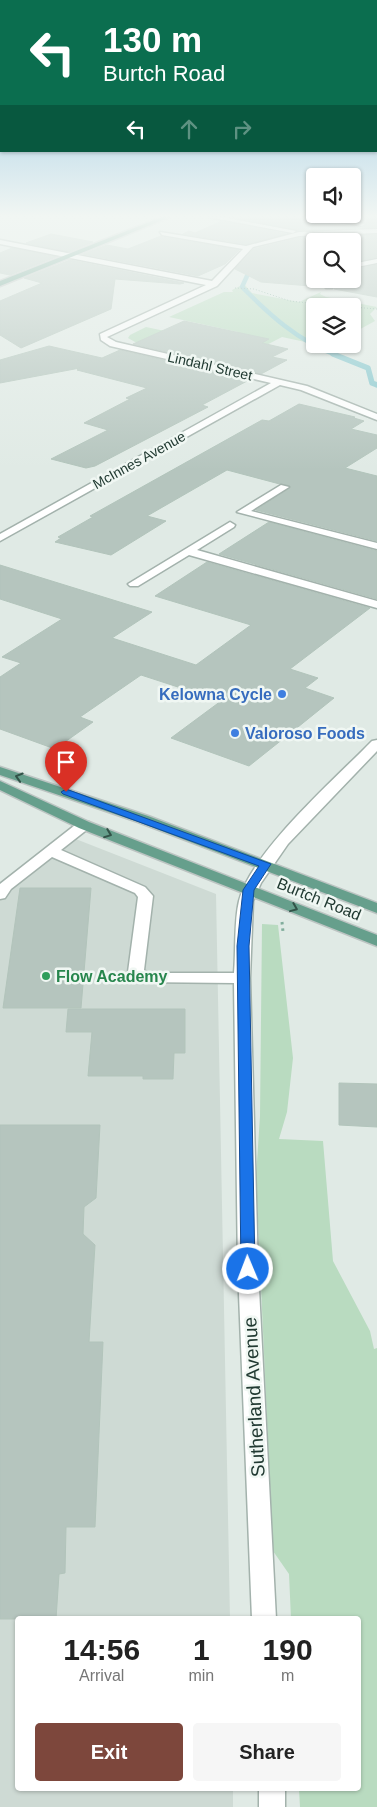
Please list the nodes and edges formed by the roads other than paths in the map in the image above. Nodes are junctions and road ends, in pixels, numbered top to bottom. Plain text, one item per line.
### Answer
1 (175, 301) edge
2 (279, 382) junction
3 (377, 417) edge
4 (284, 487) dead end
5 (230, 525) dead end
6 (0, 538) edge
7 (377, 546) edge
8 (188, 551) junction
9 (134, 584) dead end
10 (377, 605) edge
11 (377, 744) edge
12 (0, 771) edge
13 (0, 785) edge
14 (84, 825) junction
15 (50, 851) junction
16 (266, 864) junction
17 (248, 890) junction
18 (0, 895) edge
19 (377, 908) edge
20 (377, 941) edge
21 (242, 978) junction
22 (264, 1616) edge
23 (272, 1791) edge
24 (272, 1807) edge

1 - 2 street, Lindahl Street
2 - 3 street, Lindahl Street
2 - 6 street, McInnes Avenue
4 - 7 street
5 - 8 street
8 - 9 street
8 - 10 street
11 - 16 street, Sutherland Avenue
16 -> 12 main road, Burtch Road
13 - 14 main road, Burtch Road
14 - 15 street
14 -> 17 main road, Burtch Road
15 - 18 street
15 - 21 street
16 - 17 street, Sutherland Avenue
16 - 19 main road, Burtch Road
17 -> 20 main road, Burtch Road
17 - 21 street, Sutherland Avenue
21 - 22 street, Sutherland Avenue
23 - 24 street

